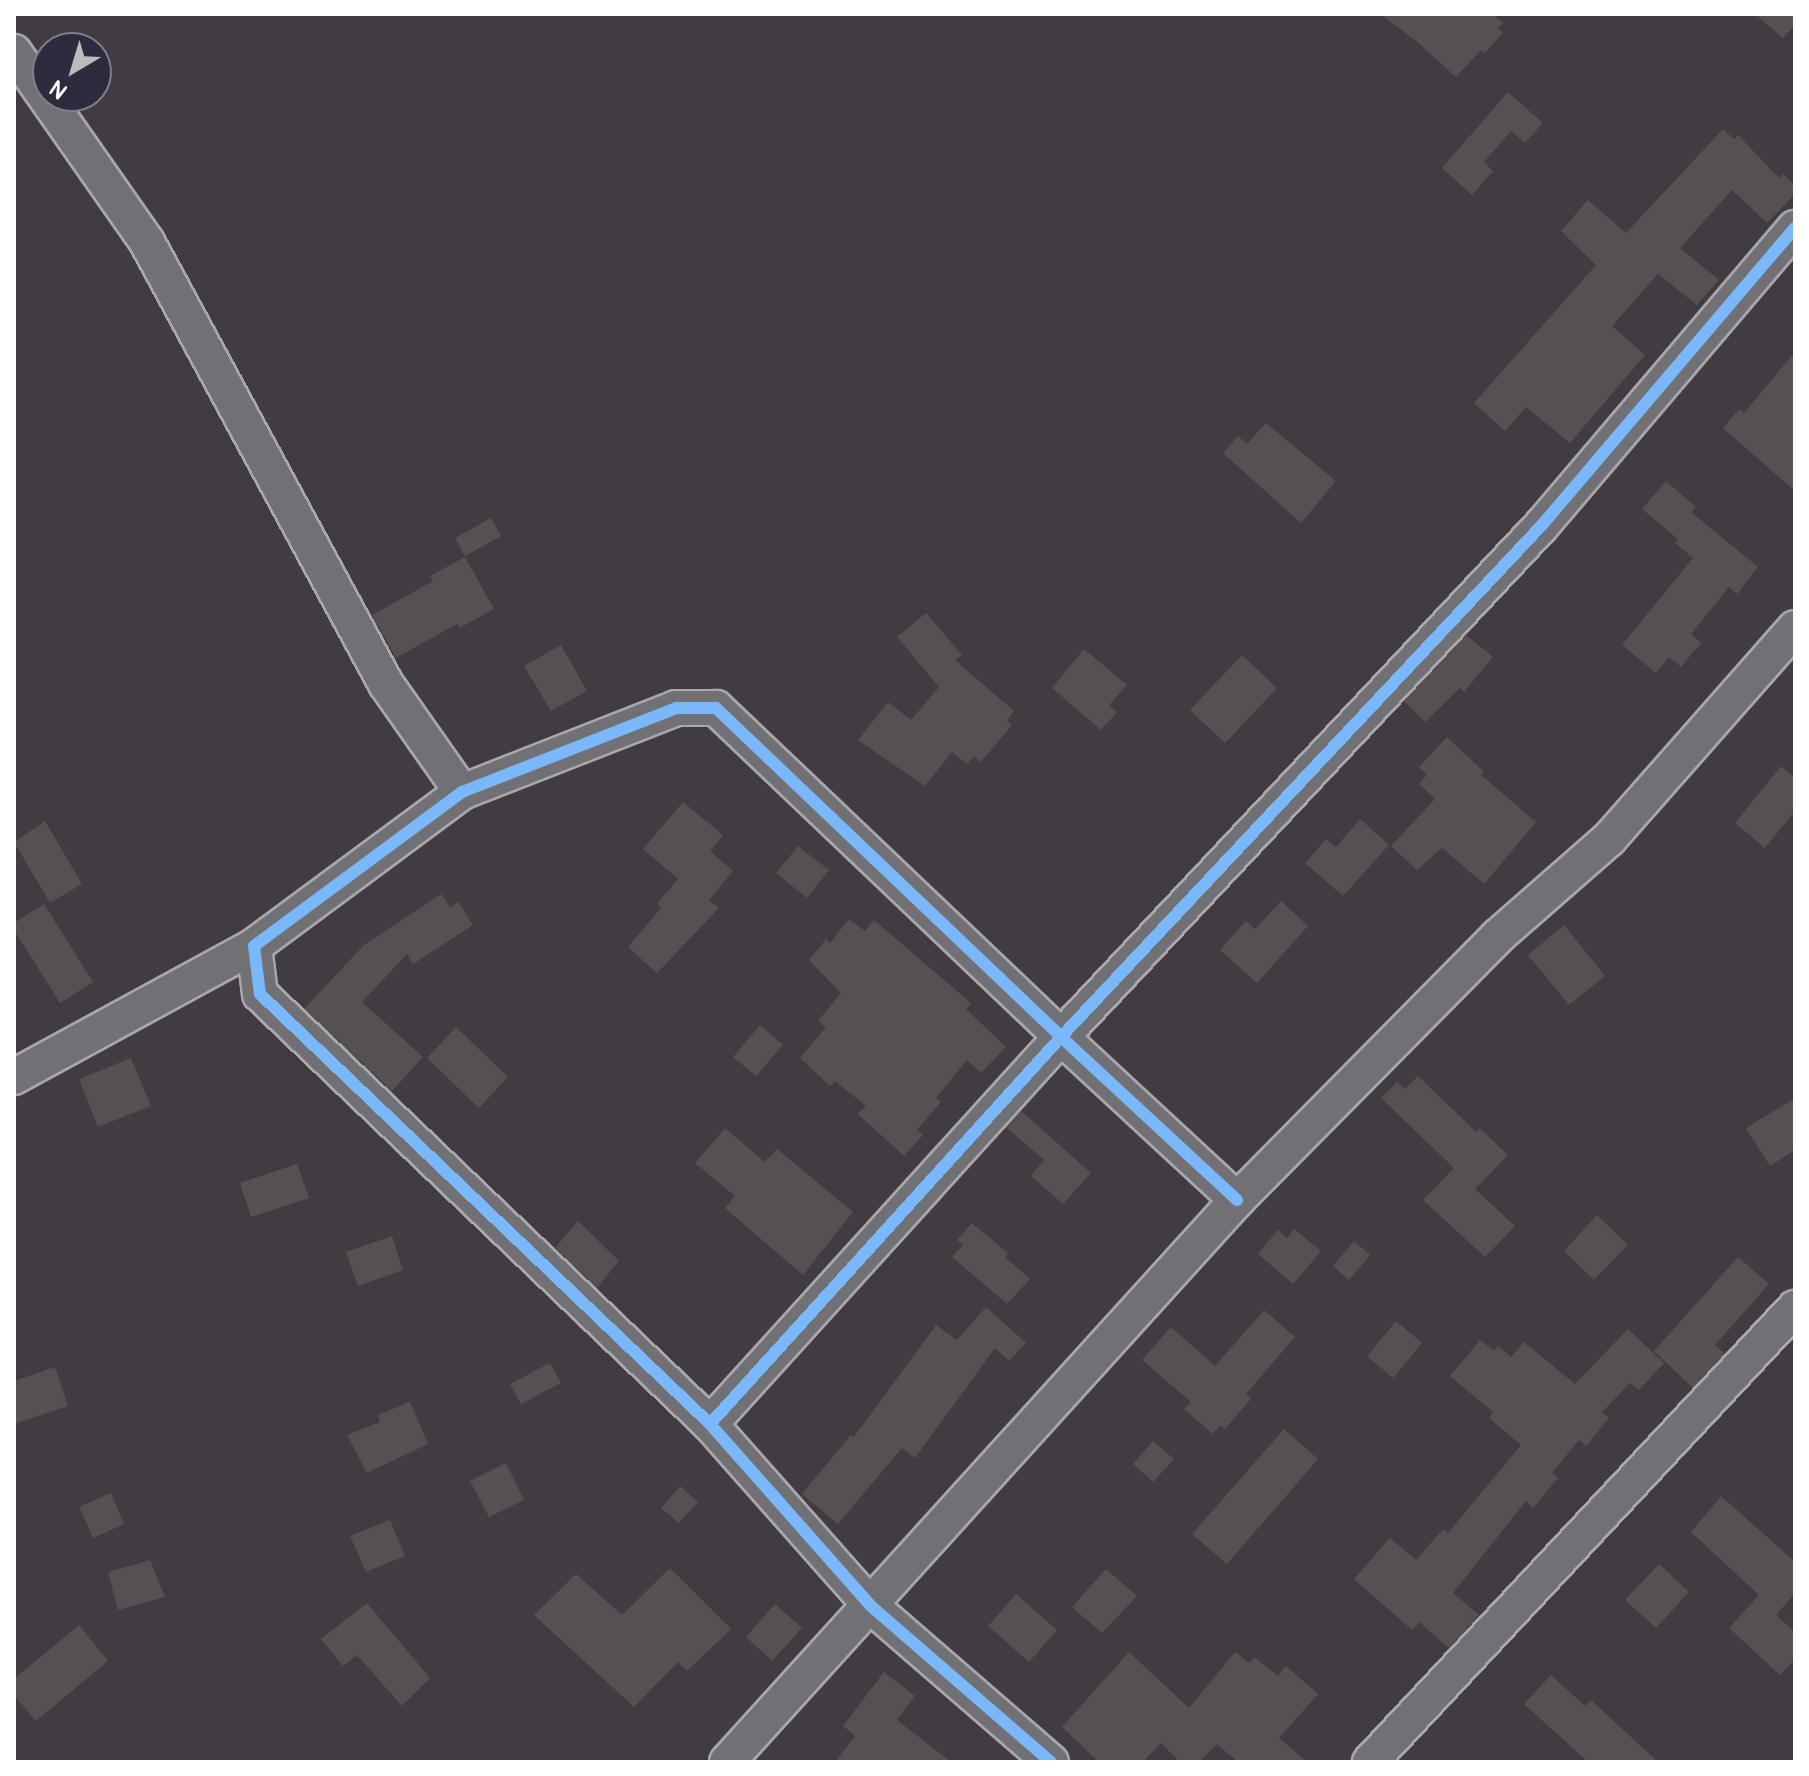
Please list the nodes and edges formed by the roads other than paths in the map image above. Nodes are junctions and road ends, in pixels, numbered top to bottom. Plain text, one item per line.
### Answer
1 (14, 52) edge
2 (1795, 228) edge
3 (1795, 628) edge
4 (462, 792) junction
5 (254, 946) junction
6 (1061, 1037) junction
7 (14, 1077) edge
8 (1237, 1200) junction
9 (1795, 1308) edge
10 (710, 1424) junction
11 (871, 1606) junction
12 (727, 1762) edge
13 (1051, 1762) edge
14 (1370, 1762) edge

1 - 4 street
2 - 6 street
3 - 8 street
4 - 5 street
4 - 6 street
5 - 7 street
5 - 10 street
6 - 8 street
6 - 10 street
8 - 11 street
9 - 14 street
10 - 11 street
11 - 12 street
11 - 13 street

